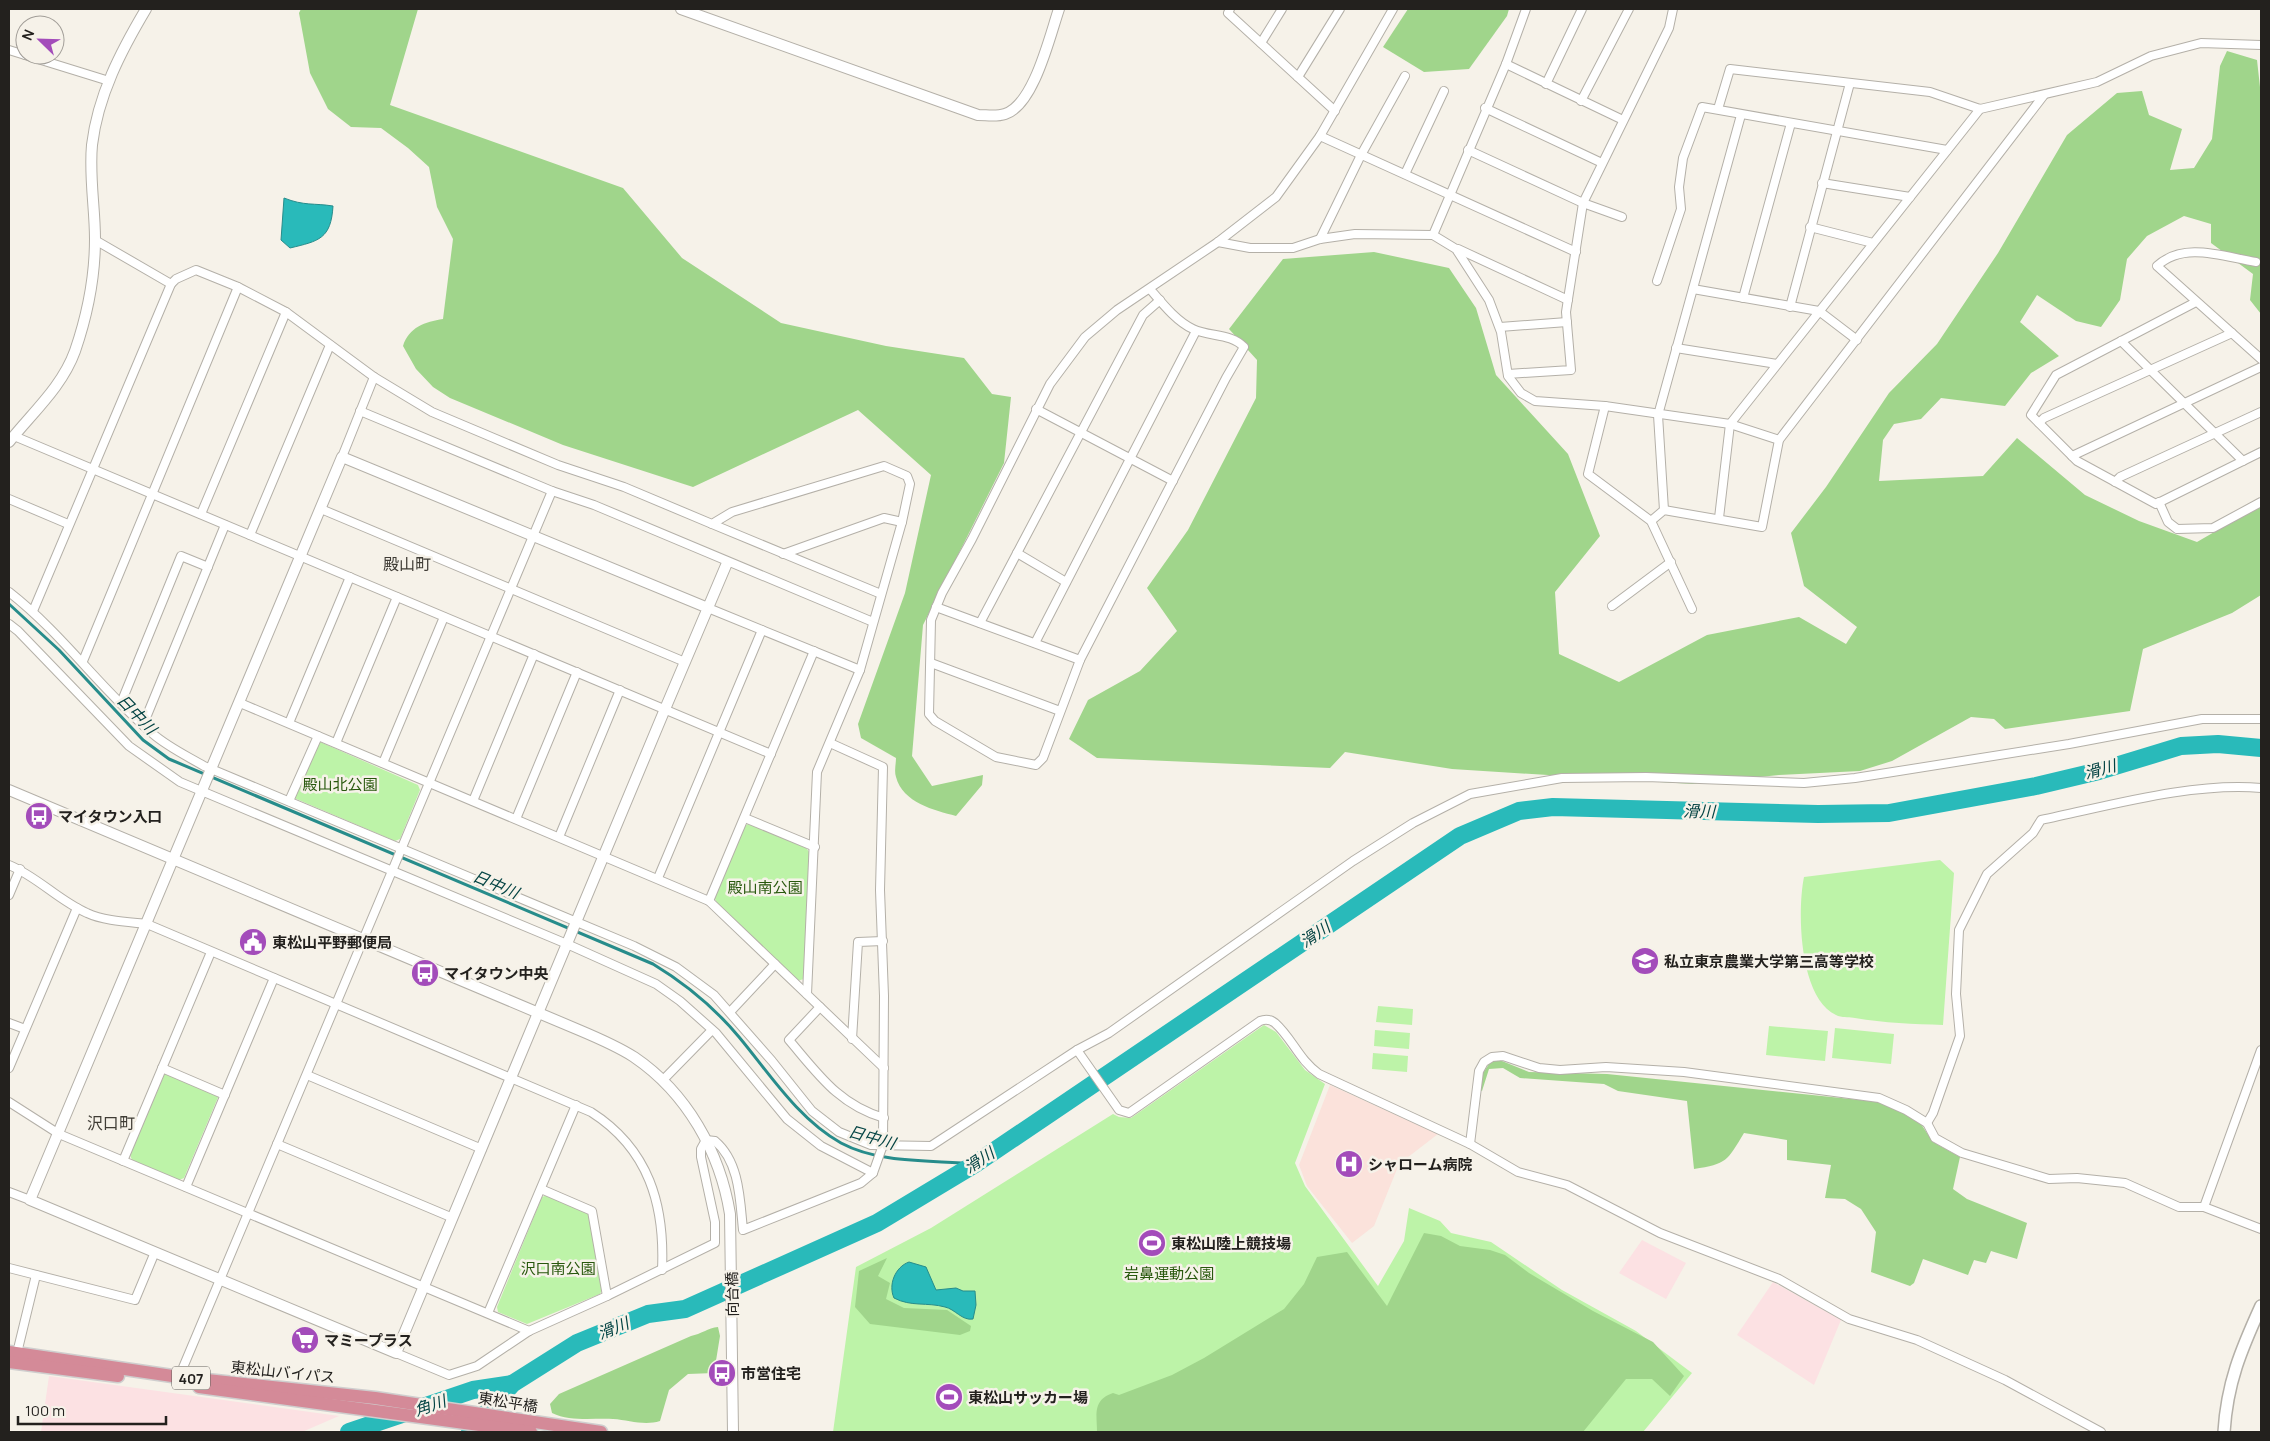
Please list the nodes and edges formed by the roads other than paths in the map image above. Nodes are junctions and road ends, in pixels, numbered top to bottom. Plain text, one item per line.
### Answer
1 (146, 9) edge
2 (681, 9) edge
3 (1059, 9) edge
4 (1230, 9) edge
5 (1282, 9) edge
6 (1340, 9) edge
7 (1393, 9) edge
8 (1526, 9) edge
9 (1582, 9) edge
10 (1629, 9) edge
11 (1673, 9) edge
12 (1261, 43) junction
13 (2261, 46) edge
14 (1506, 64) junction
15 (59, 65) edge
16 (1405, 76) dead end
17 (1298, 77) junction
18 (109, 80) junction
19 (1850, 83) junction
20 (1546, 84) junction
21 (1444, 90) dead end
22 (2044, 95) junction
23 (1581, 101) junction
24 (1485, 108) junction
25 (1718, 109) junction
26 (1980, 109) junction
27 (1334, 111) junction
28 (1742, 115) junction
29 (1623, 120) junction
30 (1791, 123) junction
31 (1836, 131) junction
32 (1320, 136) junction
33 (1468, 150) junction
34 (1947, 150) junction
35 (1361, 155) junction
36 (1602, 163) junction
37 (1405, 174) junction
38 (1822, 183) junction
39 (1449, 194) junction
40 (1910, 196) junction
41 (1583, 203) junction
42 (1622, 217) dead end
43 (1810, 227) junction
44 (1433, 235) junction
45 (1320, 239) junction
46 (95, 240) junction
47 (1218, 242) junction
48 (1873, 243) junction
49 (1456, 248) junction
50 (1576, 252) junction
51 (2256, 262) dead end
52 (1657, 281) dead end
53 (171, 284) junction
54 (238, 287) junction
55 (1150, 289) junction
56 (1693, 289) junction
57 (1743, 298) junction
58 (1160, 300) junction
59 (1568, 300) junction
60 (2196, 302) junction
61 (1790, 307) junction
62 (286, 312) junction
63 (1819, 312) junction
64 (1567, 322) junction
65 (1500, 327) junction
66 (1196, 331) junction
67 (2232, 333) junction
68 (1857, 340) junction
69 (2121, 342) junction
70 (330, 345) junction
71 (1676, 348) junction
72 (2261, 359) edge
73 (1777, 364) junction
74 (2261, 367) edge
75 (2151, 370) junction
76 (1508, 374) junction
77 (374, 377) junction
78 (2185, 403) junction
79 (1605, 406) junction
80 (1036, 409) junction
81 (360, 411) junction
82 (2261, 412) edge
83 (1658, 415) junction
84 (2039, 423) junction
85 (1730, 424) junction
86 (1080, 432) junction
87 (2215, 433) junction
88 (11, 439) edge
89 (1779, 440) junction
90 (2261, 452) edge
91 (2072, 456) junction
92 (342, 457) junction
93 (1130, 458) junction
94 (2243, 461) junction
95 (93, 468) junction
96 (1174, 481) junction
97 (2115, 482) junction
98 (552, 491) junction
99 (153, 493) junction
100 (9, 499) edge
101 (2159, 502) junction
102 (2261, 502) edge
103 (320, 509) junction
104 (1664, 510) junction
105 (201, 514) junction
106 (1719, 518) junction
107 (1651, 521) junction
108 (902, 522) junction
109 (68, 524) junction
110 (712, 524) junction
111 (225, 525) junction
112 (250, 534) junction
113 (533, 536) junction
114 (1017, 553) junction
115 (783, 554) junction
116 (301, 556) junction
117 (1671, 562) junction
118 (727, 563) junction
119 (208, 567) junction
120 (350, 577) junction
121 (1066, 582) junction
122 (510, 589) junction
123 (9, 592) edge
124 (881, 594) junction
125 (397, 597) junction
126 (1612, 606) dead end
127 (936, 607) junction
128 (708, 608) junction
129 (1692, 608) dead end
130 (33, 611) junction
131 (444, 617) junction
132 (873, 622) junction
133 (980, 623) junction
134 (9, 624) edge
135 (762, 630) junction
136 (490, 636) junction
137 (1034, 643) junction
138 (814, 651) junction
139 (534, 654) junction
140 (1080, 660) junction
141 (83, 661) junction
142 (685, 662) junction
143 (931, 663) junction
144 (860, 670) junction
145 (577, 672) junction
146 (620, 690) junction
147 (121, 703) junction
148 (240, 703) junction
149 (665, 709) junction
150 (1060, 711) junction
151 (2261, 719) edge
152 (289, 723) junction
153 (143, 725) junction
154 (719, 732) junction
155 (318, 736) junction
156 (336, 743) junction
157 (830, 743) junction
158 (771, 754) junction
159 (383, 763) junction
160 (212, 768) junction
161 (430, 782) junction
162 (2261, 788) edge
163 (9, 790) edge
164 (202, 791) junction
165 (289, 801) junction
166 (473, 801) junction
167 (745, 818) junction
168 (516, 819) junction
169 (559, 838) junction
170 (815, 846) junction
171 (402, 848) junction
172 (604, 856) junction
173 (172, 860) junction
174 (9, 865) edge
175 (20, 869) junction
176 (392, 870) junction
177 (658, 878) junction
178 (9, 895) edge
179 (709, 901) junction
180 (77, 908) junction
181 (577, 921) junction
182 (147, 924) junction
183 (362, 939) junction
184 (883, 941) junction
185 (567, 944) junction
186 (211, 952) junction
187 (775, 964) junction
188 (274, 978) junction
189 (807, 994) junction
190 (336, 1003) junction
191 (820, 1007) junction
192 (730, 1012) junction
193 (538, 1013) junction
194 (9, 1023) edge
195 (25, 1029) junction
196 (712, 1030) junction
197 (852, 1039) junction
198 (1077, 1050) junction
199 (2261, 1050) edge
200 (9, 1068) edge
201 (162, 1068) junction
202 (884, 1068) junction
203 (307, 1075) junction
204 (512, 1078) junction
205 (663, 1080) junction
206 (225, 1095) junction
207 (9, 1102) edge
208 (576, 1105) junction
209 (884, 1118) junction
210 (1927, 1123) junction
211 (59, 1134) junction
212 (706, 1140) junction
213 (278, 1144) junction
214 (1470, 1144) junction
215 (883, 1145) junction
216 (482, 1149) junction
217 (123, 1161) junction
218 (874, 1170) junction
219 (186, 1187) junction
220 (540, 1189) junction
221 (9, 1192) edge
222 (30, 1200) junction
223 (2204, 1207) junction
224 (248, 1214) junction
225 (453, 1218) junction
226 (2261, 1229) edge
227 (155, 1252) junction
228 (9, 1268) edge
229 (662, 1270) junction
230 (36, 1275) junction
231 (220, 1280) junction
232 (424, 1286) junction
233 (607, 1296) junction
234 (2261, 1306) edge
235 (488, 1313) junction
236 (529, 1331) junction
237 (396, 1353) junction
238 (11, 1355) edge
239 (179, 1377) junction
240 (375, 1398) joint
241 (366, 1411) joint
242 (531, 1432) edge
243 (601, 1432) edge
244 (733, 1432) edge
245 (2102, 1432) edge
246 (2224, 1432) edge

1 - 18 street
2 - 3 street
4 - 12 street
5 - 12 street
6 - 17 street
7 - 27 street
8 - 14 street
9 - 20 street
10 - 23 street
11 - 29 street
12 - 17 street
13 - 22 street
14 - 20 street
14 - 24 street
15 - 18 street
16 - 35 street
17 - 27 street
18 - 46 street
19 - 25 street
19 - 26 street
19 - 31 street
20 - 23 street
21 - 37 street
22 - 26 street
22 - 68 street
23 - 29 street
24 - 33 street
24 - 36 street
25 - 28 street
25 - 52 street
26 - 34 street
27 - 32 street
28 - 30 street
28 - 56 street
29 - 36 street
30 - 31 street
30 - 57 street
31 - 34 street
31 - 38 street
32 - 35 street
32 - 47 street
33 - 39 street
33 - 41 street
34 - 40 street
35 - 37 street
35 - 45 street
36 - 41 street
37 - 39 street
38 - 40 street
38 - 43 street
39 - 44 street
39 - 50 street
40 - 48 street
41 - 42 street
41 - 50 street
43 - 48 street
43 - 61 street
44 - 45 street
44 - 49 street
45 - 47 street
46 - 53 street
46 - 88 street
47 - 55 street
48 - 63 street
49 - 59 street
49 - 65 street
50 - 59 street
51 - 60 street
53 - 54 street
53 - 95 street
54 - 62 street
54 - 99 street
55 - 58 street
55 - 80 street
56 - 57 street
56 - 71 street
57 - 61 street
58 - 66 street
58 - 86 street
59 - 64 street
60 - 67 street
60 - 69 street
61 - 63 street
62 - 70 street
62 - 105 street
63 - 68 street
63 - 73 street
64 - 65 street
64 - 76 street
65 - 76 street
66 - 93 street
66 - 96 street
67 - 72 street
67 - 75 street
68 - 89 street
69 - 75 street
69 - 84 street
70 - 77 street
70 - 112 street
71 - 73 street
71 - 83 street
73 - 85 street
74 - 78 street
75 - 78 street
75 - 84 street
76 - 79 street
77 - 81 street
77 - 110 street
78 - 87 street
78 - 91 street
79 - 83 street
79 - 107 street
80 - 86 street
80 - 127 street
81 - 92 street
81 - 98 street
82 - 87 street
83 - 85 street
83 - 104 street
84 - 91 street
85 - 89 street
85 - 106 street
86 - 93 street
86 - 114 street
87 - 94 street
87 - 97 street
88 - 95 street
89 - 106 street
90 - 94 street
91 - 97 street
92 - 103 street
92 - 113 street
93 - 96 street
93 - 121 street
94 - 101 street
95 - 99 street
95 - 109 street
96 - 140 street
97 - 101 street
98 - 113 street
98 - 118 street
99 - 105 street
99 - 141 street
100 - 109 street
101 - 102 street
103 - 116 street
103 - 122 street
104 - 106 street
104 - 107 street
105 - 111 street
107 - 117 street
108 - 110 street
108 - 115 street
108 - 124 street
109 - 130 street
110 - 115 street
111 - 112 street
111 - 119 street
112 - 116 street
113 - 122 street
113 - 128 street
114 - 121 street
114 - 133 street
115 - 124 street
116 - 120 street
116 - 148 street
117 - 126 street
117 - 129 street
118 - 128 street
118 - 132 street
119 - 147 street
119 - 153 street
120 - 125 street
120 - 152 street
121 - 137 street
122 - 136 street
122 - 142 street
123 - 130 street
124 - 132 street
125 - 131 street
125 - 156 street
127 - 133 street
127 - 143 street
128 - 135 street
128 - 142 street
130 - 141 street
131 - 136 street
131 - 159 street
132 - 144 street
133 - 137 street
134 - 164 street
135 - 138 street
135 - 154 street
136 - 139 street
136 - 161 street
137 - 140 street
138 - 144 street
138 - 158 street
139 - 145 street
139 - 166 street
140 - 150 street
141 - 147 street
142 - 149 street
143 - 150 street
143 - 150 street
144 - 157 street
145 - 146 street
145 - 168 street
146 - 149 street
146 - 169 street
147 - 153 street
148 - 152 street
148 - 160 street
149 - 154 street
149 - 172 street
151 - 198 street
152 - 155 street
153 - 160 street
154 - 158 street
154 - 177 street
155 - 156 street
155 - 165 street
156 - 159 street
157 - 170 street
157 - 184 street
158 - 167 street
159 - 161 street
160 - 164 street
160 - 165 street
161 - 166 street
161 - 171 street
162 - 210 street
163 - 173 street, 向台橋
164 - 173 street
164 - 176 street
165 - 171 street
166 - 168 street
167 - 170 street
167 - 179 street
168 - 169 street
169 - 172 street
170 - 189 street
171 - 176 street
171 - 181 street
172 - 177 street
172 - 181 street
173 - 182 street
173 - 183 street, 向台橋
174 - 175 street
175 - 178 street
175 - 180 street
176 - 183 street
176 - 185 street
177 - 179 street
179 - 187 street
180 - 182 street
180 - 195 street
181 - 185 street
181 - 192 street
182 - 186 street
182 - 211 street
183 - 190 street
183 - 193 street, 向台橋
184 - 197 street
184 - 202 street
185 - 193 street
185 - 196 street
186 - 188 street
186 - 201 street
187 - 189 street
187 - 192 street
188 - 190 street
188 - 206 street
189 - 191 street
190 - 203 street
190 - 204 street
191 - 197 street
191 - 209 street
192 - 215 street
193 - 204 street
193 - 205 street, 向台橋
194 - 195 street
195 - 200 street
196 - 205 street
196 - 218 street
197 - 202 street
198 - 214 street
198 - 215 street
199 - 223 street
201 - 206 street
201 - 217 street
202 - 209 street
203 - 213 street
203 - 216 street
204 - 208 street
204 - 216 street
205 - 212 street, 向台橋
206 - 219 street
207 - 211 street
208 - 220 street
208 - 229 street
209 - 215 street
210 - 214 street
210 - 223 street
211 - 217 street
211 - 222 street
212 - 218 street
212 - 229 street
212 - 244 street, 向台橋
213 - 224 street
213 - 225 street
214 - 245 street
215 - 218 street
216 - 225 street
217 - 219 street
219 - 224 street
220 - 233 street
220 - 235 street
221 - 222 street
222 - 227 street
223 - 226 street
224 - 231 street
224 - 232 street
225 - 232 street
227 - 230 street
227 - 231 street
228 - 230 street
229 - 233 street
230 - 238 street
231 - 237 street
231 - 239 street
232 - 235 street
232 - 237 street
233 - 236 street
234 - 246 main road
235 - 236 street
236 - 237 street
238 - 239 highway, 東松山バイパス / 407
238 - 241 highway, 東松山バイパス / 407
239 - 240 highway, 東松山バイパス / 407
240 - 243 highway, 東松平橋 / 407
241 - 242 highway, 東松平橋 / 407

